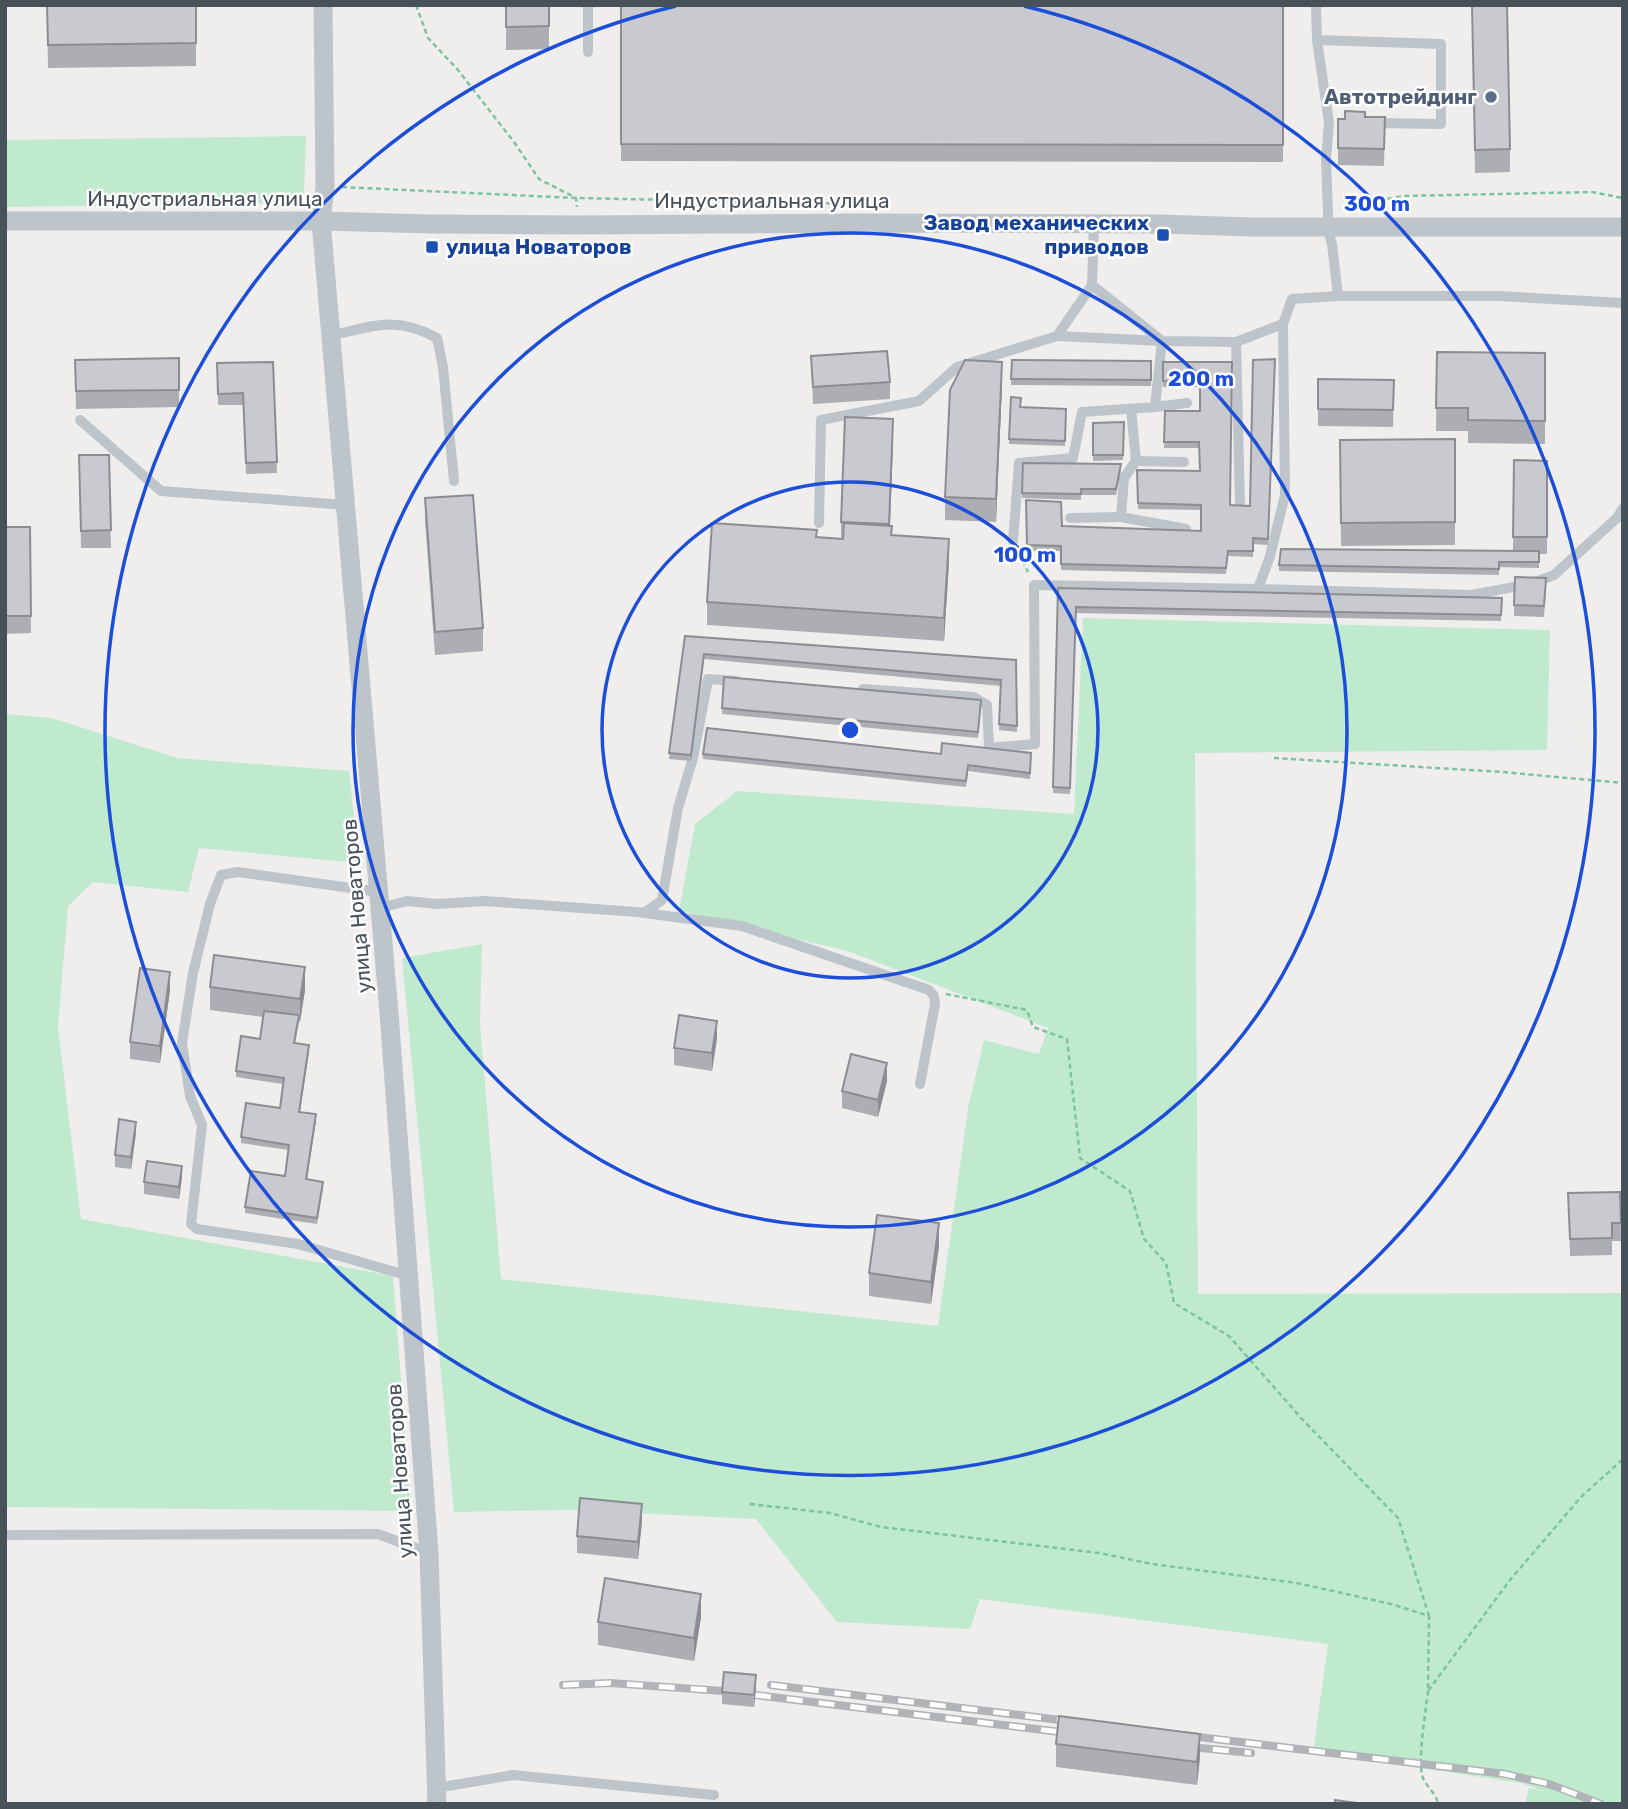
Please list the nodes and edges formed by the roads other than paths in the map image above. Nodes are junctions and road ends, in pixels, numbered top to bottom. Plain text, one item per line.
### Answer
1 (323, 5) edge
2 (588, 5) edge
3 (1316, 5) edge
4 (1317, 40) junction
5 (588, 52) dead end
6 (1329, 123) junction
7 (1341, 123) edge
8 (1366, 123) edge
9 (321, 221) junction
10 (5, 222) edge
11 (1094, 225) junction
12 (1623, 227) edge
13 (1327, 228) junction
14 (1092, 285) junction
15 (1338, 296) junction
16 (1623, 303) edge
17 (1283, 324) junction
18 (330, 336) junction
19 (1057, 336) junction
20 (1162, 341) junction
21 (1236, 342) junction
22 (1187, 403) dead end
23 (1155, 407) junction
24 (1131, 409) junction
25 (80, 420) dead end
26 (1136, 461) junction
27 (1184, 462) dead end
28 (454, 481) dead end
29 (345, 505) junction
30 (1240, 506) edge
31 (1623, 508) edge
32 (1121, 517) junction
33 (1070, 518) dead end
34 (819, 523) dead end
35 (1186, 529) edge
36 (1013, 541) road end
37 (1258, 590) junction
38 (748, 681) edge
39 (855, 689) edge
40 (379, 900) junction
41 (645, 913) junction
42 (920, 1084) dead end
43 (409, 1276) junction
44 (5, 1535) edge
45 (429, 1553) junction
46 (714, 1794) dead end
47 (437, 1796) edge

1 - 9 street, улица Новаторов
2 - 5 lane
3 - 4 lane
4 - 6 lane
4 - 8 lane
6 - 7 lane
6 - 13 lane
9 - 10 street, Индустриальная улица
9 - 11 street, Индустриальная улица
9 - 18 street, улица Новаторов
11 - 13 street, Индустриальная улица
11 - 14 lane
12 - 13 street, Индустриальная улица
13 - 15 lane
14 - 19 lane
14 - 20 lane
15 - 16 lane
15 - 17 lane
17 - 21 lane
17 - 37 lane
18 - 28 lane
18 - 29 street, улица Новаторов
19 - 20 lane
19 - 34 lane
20 - 21 lane
20 - 23 lane
21 - 30 lane
22 - 23 lane
23 - 24 lane
24 - 26 lane
24 - 36 lane
25 - 29 lane
26 - 27 lane
26 - 32 lane
29 - 40 street, улица Новаторов
31 - 37 lane
32 - 33 lane
32 - 35 lane
37 - 39 lane
38 - 41 lane
40 - 41 lane
40 - 43 street, улица Новаторов
40 - 43 lane
41 - 42 lane
43 - 45 street, улица Новаторов
44 - 45 lane
45 - 47 street, улица Новаторов
46 - 47 lane

